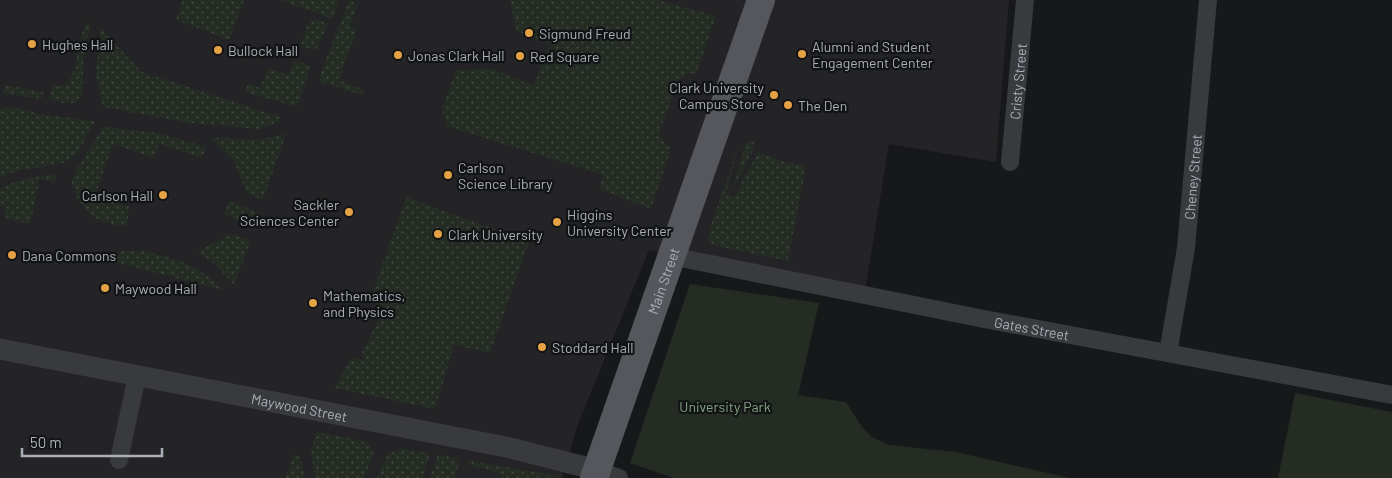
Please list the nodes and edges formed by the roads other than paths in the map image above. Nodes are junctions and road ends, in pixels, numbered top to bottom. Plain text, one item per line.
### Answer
1 (761, 0) edge
2 (1025, 0) edge
3 (1208, 0) edge
4 (1010, 162) dead end
5 (671, 256) junction
6 (0, 349) edge
7 (1168, 352) junction
8 (137, 376) junction
9 (1392, 395) edge
10 (119, 460) dead end
11 (603, 475) edge

1 - 5 main road, Main Street
2 - 4 street, Cristy Street
3 - 7 street, Cheney Street
5 - 7 street, Gates Street
5 - 11 main road, Main Street
6 - 8 street, Maywood Street
7 - 9 street, Gates Street
8 - 10 street
8 - 11 street, Maywood Street

